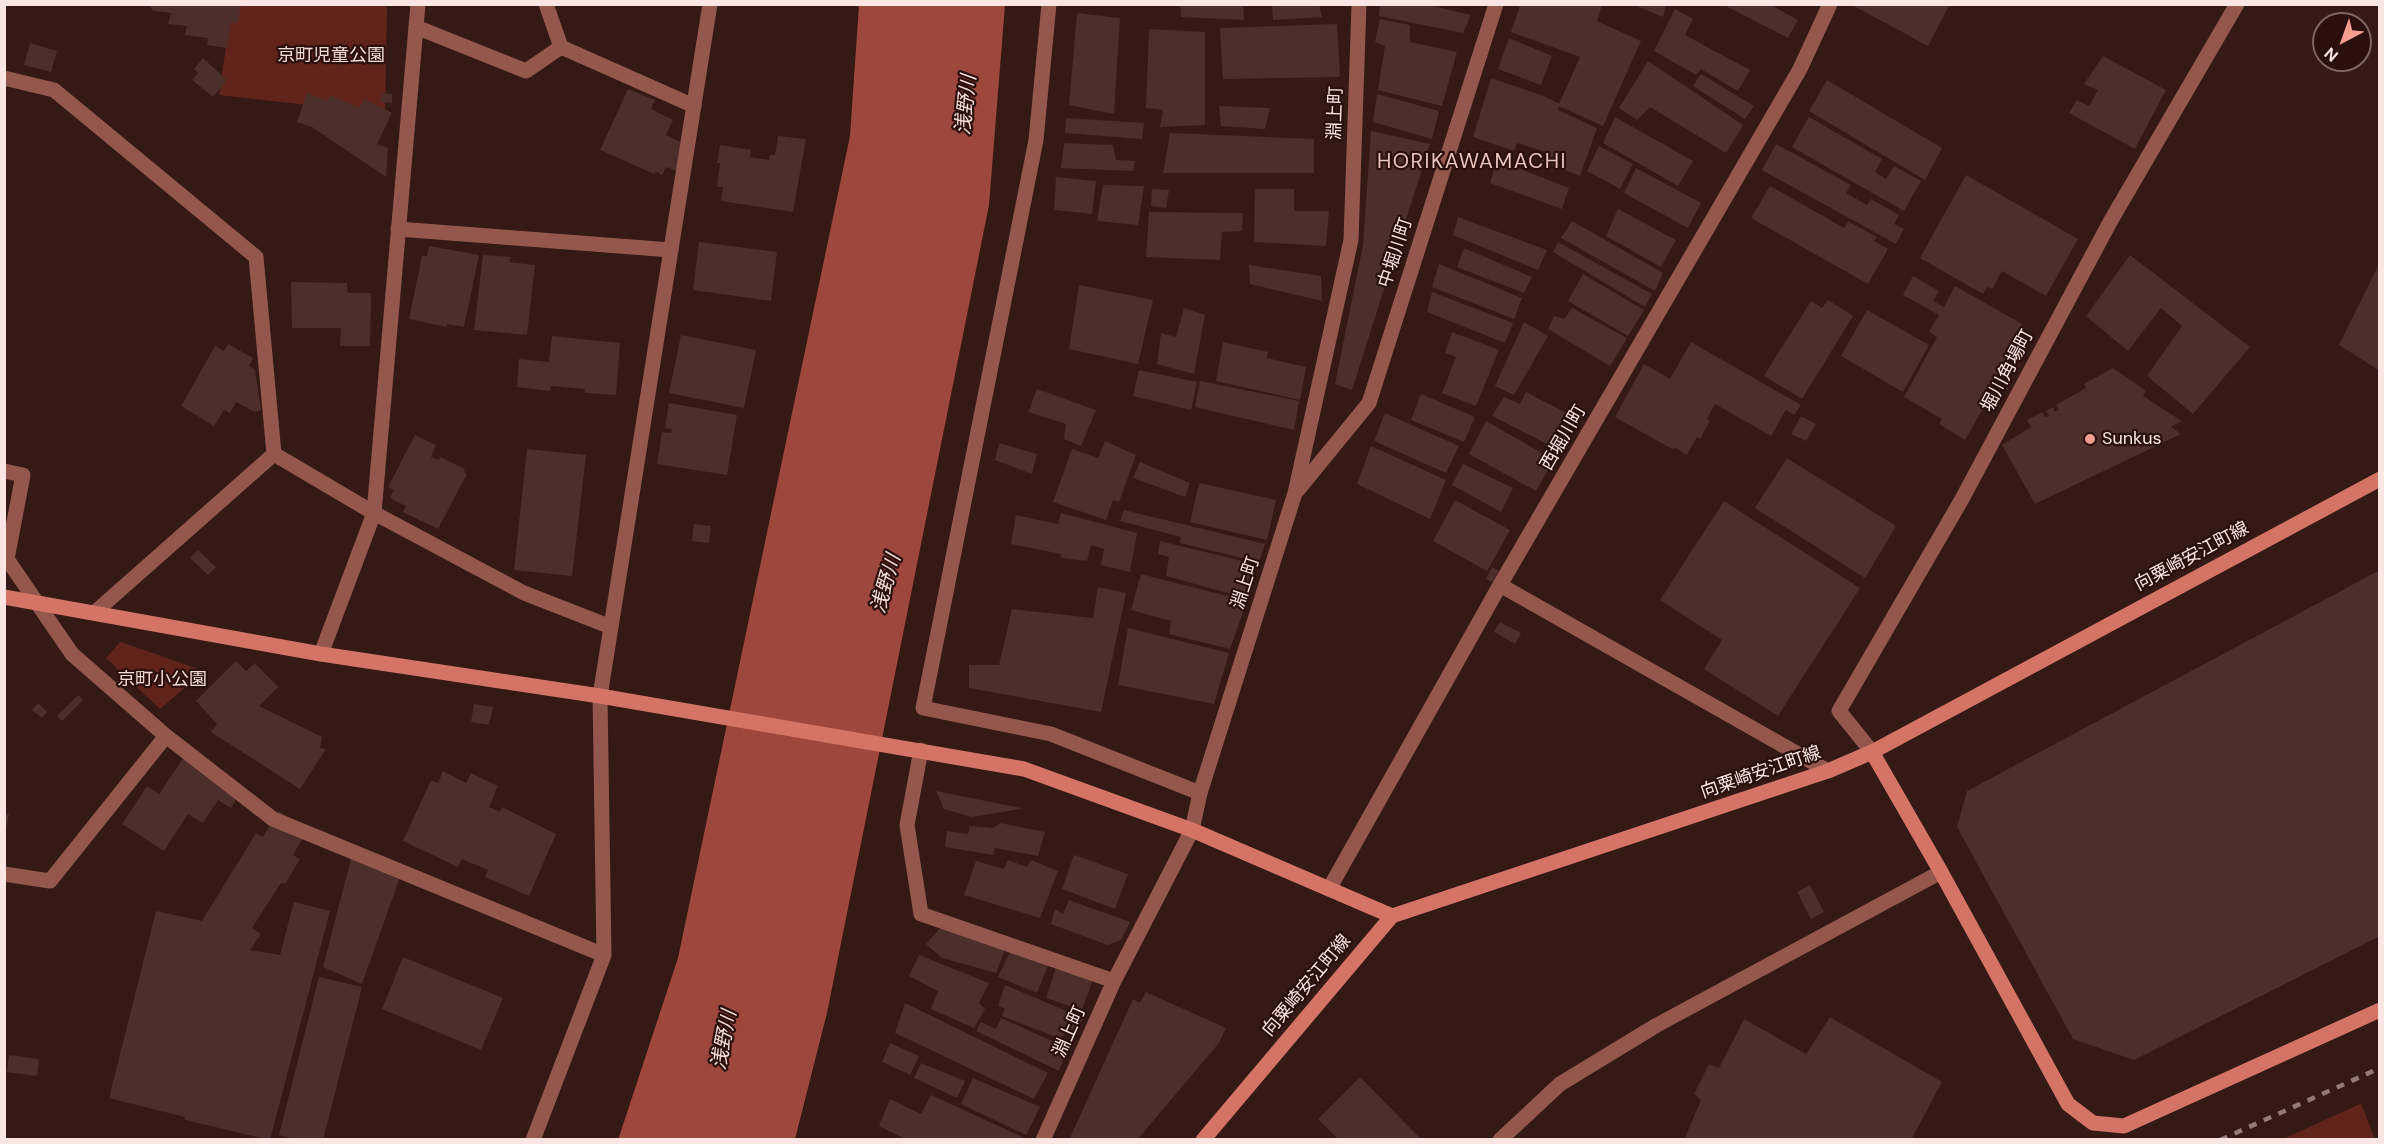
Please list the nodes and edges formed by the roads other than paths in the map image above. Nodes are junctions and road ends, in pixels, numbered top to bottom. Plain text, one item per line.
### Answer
1 (418, 4) edge
2 (546, 4) edge
3 (710, 4) edge
4 (1049, 4) edge
5 (1359, 4) edge
6 (1496, 4) edge
7 (1830, 4) edge
8 (2237, 4) edge
9 (416, 27) junction
10 (561, 47) junction
11 (4, 78) edge
12 (694, 106) junction
13 (398, 229) junction
14 (671, 250) junction
15 (274, 454) junction
16 (4, 471) edge
17 (2379, 479) edge
18 (1296, 493) junction
19 (374, 513) junction
20 (1500, 585) junction
21 (4, 597) edge
22 (35, 601) junction
23 (94, 613) junction
24 (611, 627) junction
25 (321, 654) junction
26 (600, 696) junction
27 (166, 736) junction
28 (921, 750) junction
29 (1872, 752) junction
30 (1828, 771) junction
31 (1200, 793) junction
32 (1192, 830) junction
33 (1941, 872) junction
34 (4, 874) edge
35 (1329, 889) junction
36 (1392, 916) junction
37 (604, 955) junction
38 (1114, 981) junction
39 (2379, 1010) edge
40 (532, 1140) edge
41 (1042, 1140) edge
42 (1203, 1140) edge
43 (1500, 1140) edge

1 - 9 street
2 - 10 street
3 - 12 street
4 - 31 street
5 - 18 street, 淵上町
6 - 18 street, 中堀川町
7 - 20 street, 西堀川町
8 - 29 street, 堀川角場町
9 - 10 street
9 - 13 street
10 - 12 street
11 - 15 street
12 - 14 street
13 - 14 street
13 - 19 street
14 - 24 street
15 - 19 street
15 - 23 street
16 - 22 street
17 - 29 street, 向粟崎安江町線
18 - 31 street, 淵上町
19 - 24 street
19 - 25 street
20 - 30 street
20 - 35 street, 西堀川町
21 - 22 street
22 - 23 street
22 - 27 street
23 - 25 street
24 - 26 street
25 - 26 street
26 - 28 street
26 - 37 street
27 - 34 street
27 - 37 street
28 - 32 street
28 - 38 street
29 - 30 street, 向粟崎安江町線
29 - 33 street
30 - 36 street, 向粟崎安江町線
31 - 32 street, 淵上町
32 - 35 street
32 - 38 street, 淵上町
33 - 39 street
33 - 43 street
35 - 36 street
36 - 42 street, 向粟崎安江町線
37 - 40 street
38 - 41 street, 淵上町

